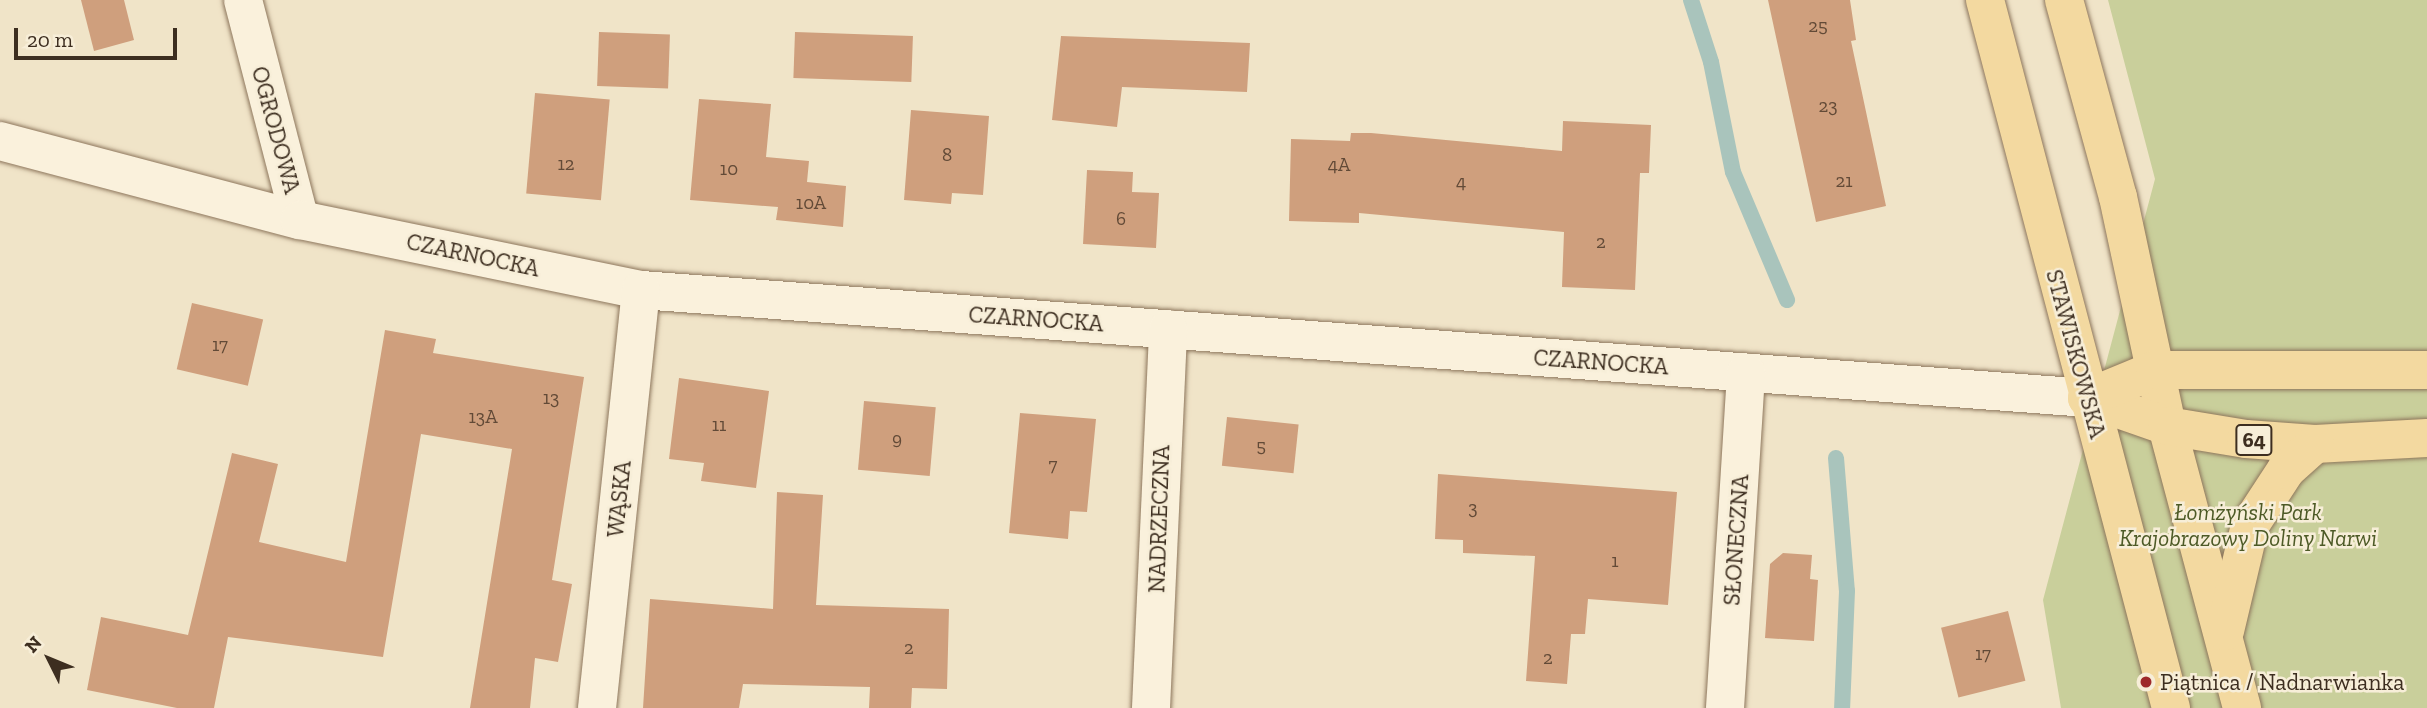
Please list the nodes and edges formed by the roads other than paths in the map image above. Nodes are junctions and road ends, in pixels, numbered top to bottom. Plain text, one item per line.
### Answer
1 (243, 0) edge
2 (1985, 0) edge
3 (2064, 0) edge
4 (0, 141) edge
5 (300, 220) junction
6 (641, 289) junction
7 (1167, 329) junction
8 (2155, 370) junction
9 (2427, 370) edge
10 (1746, 373) junction
11 (2087, 398) junction
12 (2167, 426) junction
13 (2427, 438) edge
14 (2315, 444) junction
15 (2224, 636) junction
16 (597, 708) edge
17 (1151, 708) edge
18 (1725, 708) edge
19 (2171, 708) edge
20 (2242, 708) edge

1 - 5 street, OGRODOWA
2 - 11 main road, STAWISKOWSKA
3 - 8 main road
4 - 5 street, CZARNOCKA
5 - 6 street, CZARNOCKA
6 - 7 street, CZARNOCKA
6 - 16 street, WĄSKA
7 - 10 street, CZARNOCKA
7 - 17 street, NADRZECZNA
8 - 9 main road
8 - 11 main road
8 - 12 main road
10 - 11 street, CZARNOCKA
10 - 18 street, SŁONECZNA
11 - 12 main road, 64
11 - 19 main road, STAWISKOWSKA
12 - 14 main road, 64
12 - 15 main road
13 - 14 main road, 64
14 - 15 main road
15 - 20 main road

